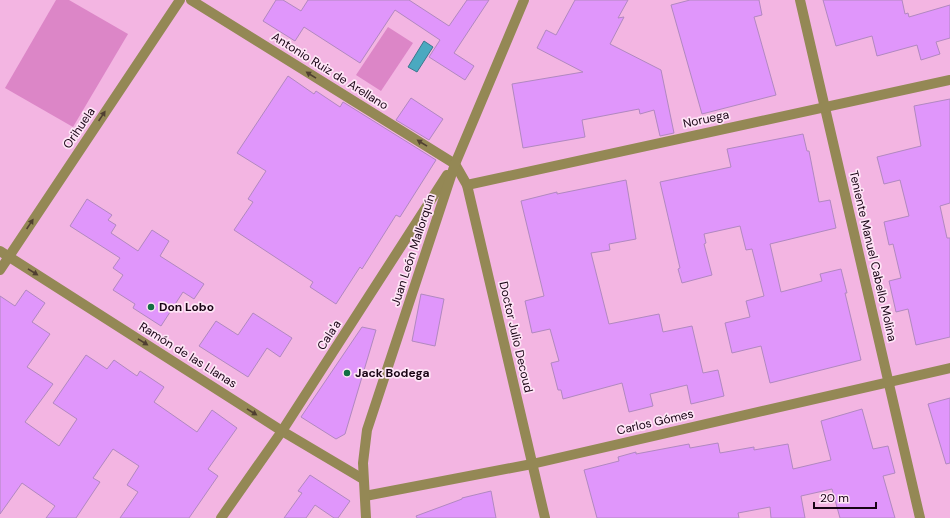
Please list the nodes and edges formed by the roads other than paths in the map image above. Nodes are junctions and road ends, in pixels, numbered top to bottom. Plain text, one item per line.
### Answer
1 (180, 0) edge
2 (191, 0) edge
3 (524, 0) edge
4 (800, 0) edge
5 (950, 80) edge
6 (825, 107) junction
7 (455, 164) junction
8 (467, 185) junction
9 (4, 254) edge
10 (0, 270) edge
11 (950, 368) edge
12 (889, 382) junction
13 (282, 431) junction
14 (532, 464) junction
15 (363, 479) junction
16 (364, 496) junction
17 (221, 518) edge
18 (366, 518) edge
19 (545, 518) edge
20 (920, 518) edge

9 -> 1 street, Orihuela
7 -> 2 street, Antonio Ruiz de Arellano
3 - 7 street, Juan León Mallorquín
4 - 6 street, Teniente Manuel Cabello Molina
5 - 6 street, Noruega
6 - 8 street, Noruega
6 - 12 street, Teniente Manuel Cabello Molina
7 - 8 street, Doctor Julio Decoud
7 - 13 street, Cala'a
7 - 15 street, Juan León Mallorquín
8 - 14 street, Doctor Julio Decoud
9 - 10 street, Orihuela
9 -> 13 street, Ramón de las Llanas
11 - 12 street, Carlos Gómes
12 - 14 street, Carlos Gómes
12 - 20 street, Teniente Manuel Cabello Molina
13 - 15 street, Ramón de las Llanas
13 - 17 street, Cala'a
14 - 16 street, Carlos Gómes
14 - 19 street, Doctor Julio Decoud
15 - 16 street, Juan León Mallorquín
16 - 18 street, Juan León Mallorquín

